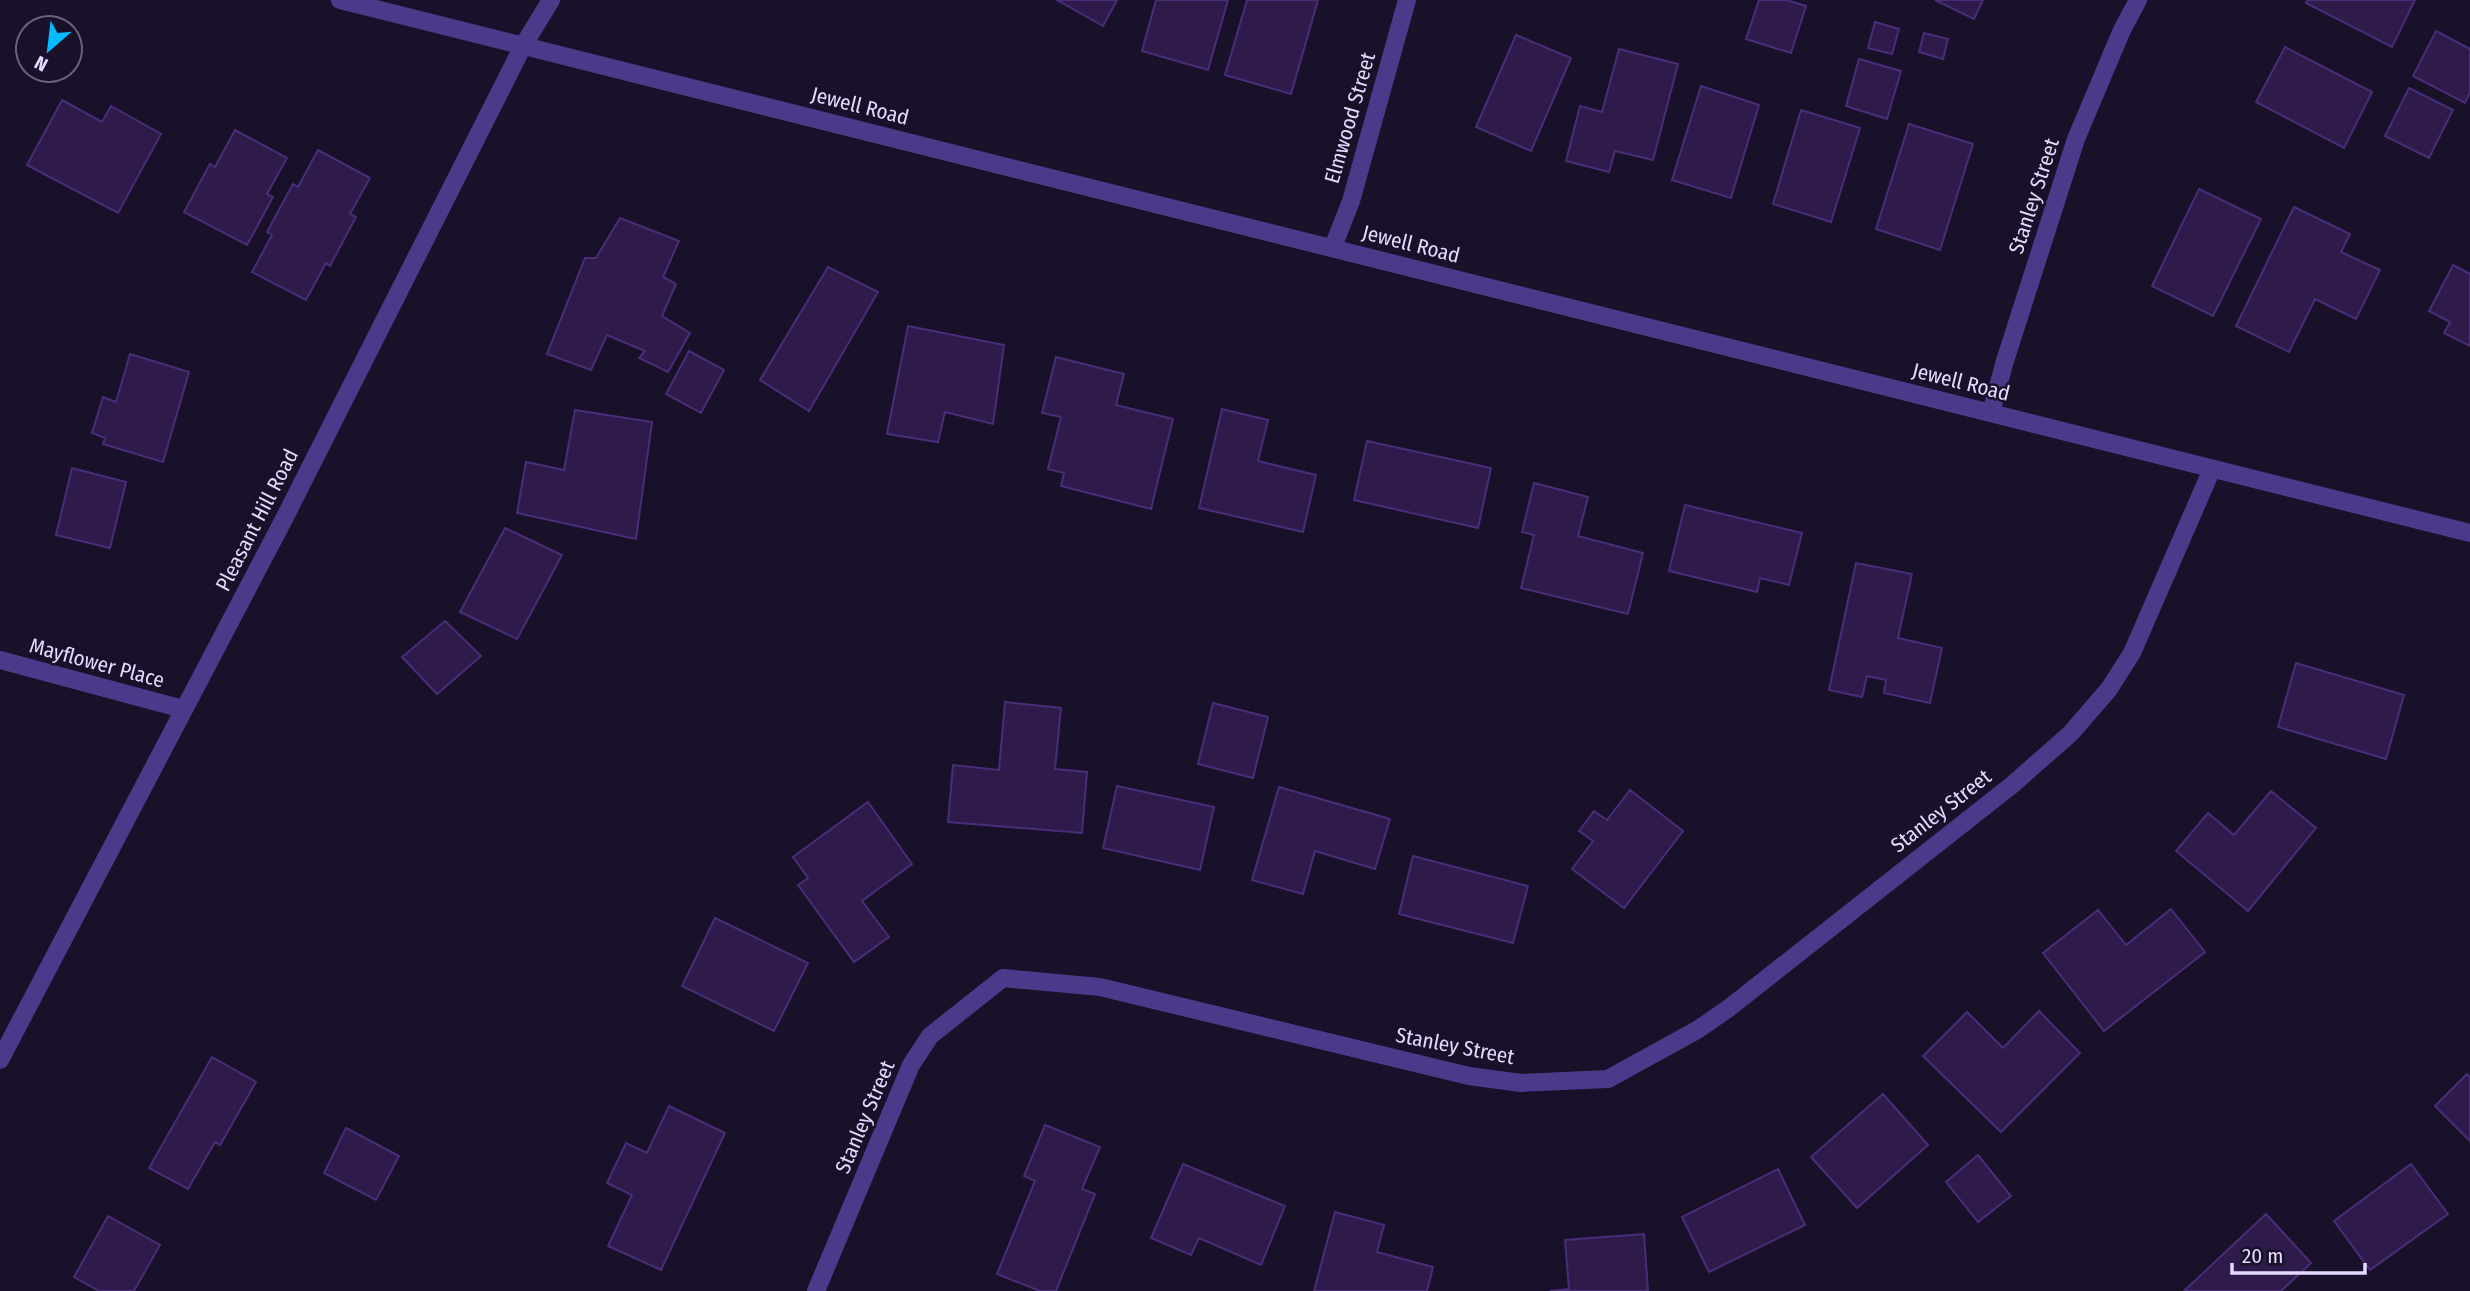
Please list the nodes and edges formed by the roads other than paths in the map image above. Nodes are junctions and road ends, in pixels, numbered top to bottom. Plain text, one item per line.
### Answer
1 (340, 0) edge
2 (551, 0) edge
3 (1407, 0) edge
4 (2138, 0) edge
5 (523, 46) junction
6 (1333, 247) junction
7 (1991, 413) junction
8 (2212, 469) junction
9 (2470, 533) edge
10 (0, 660) edge
11 (183, 709) junction
12 (0, 1060) edge
13 (816, 1291) edge

1 - 5 street, Jewell Road
2 - 5 street, Pleasant Hill Road
3 - 6 street, Elmwood Street
4 - 7 street, Stanley Street
5 - 6 street, Jewell Road
5 - 11 street, Pleasant Hill Road
6 - 7 street, Jewell Road
7 - 8 street, Jewell Road
8 - 9 street, Jewell Road
8 - 13 street, Stanley Street
10 - 11 street, Mayflower Place
11 - 12 street, Pleasant Hill Road

